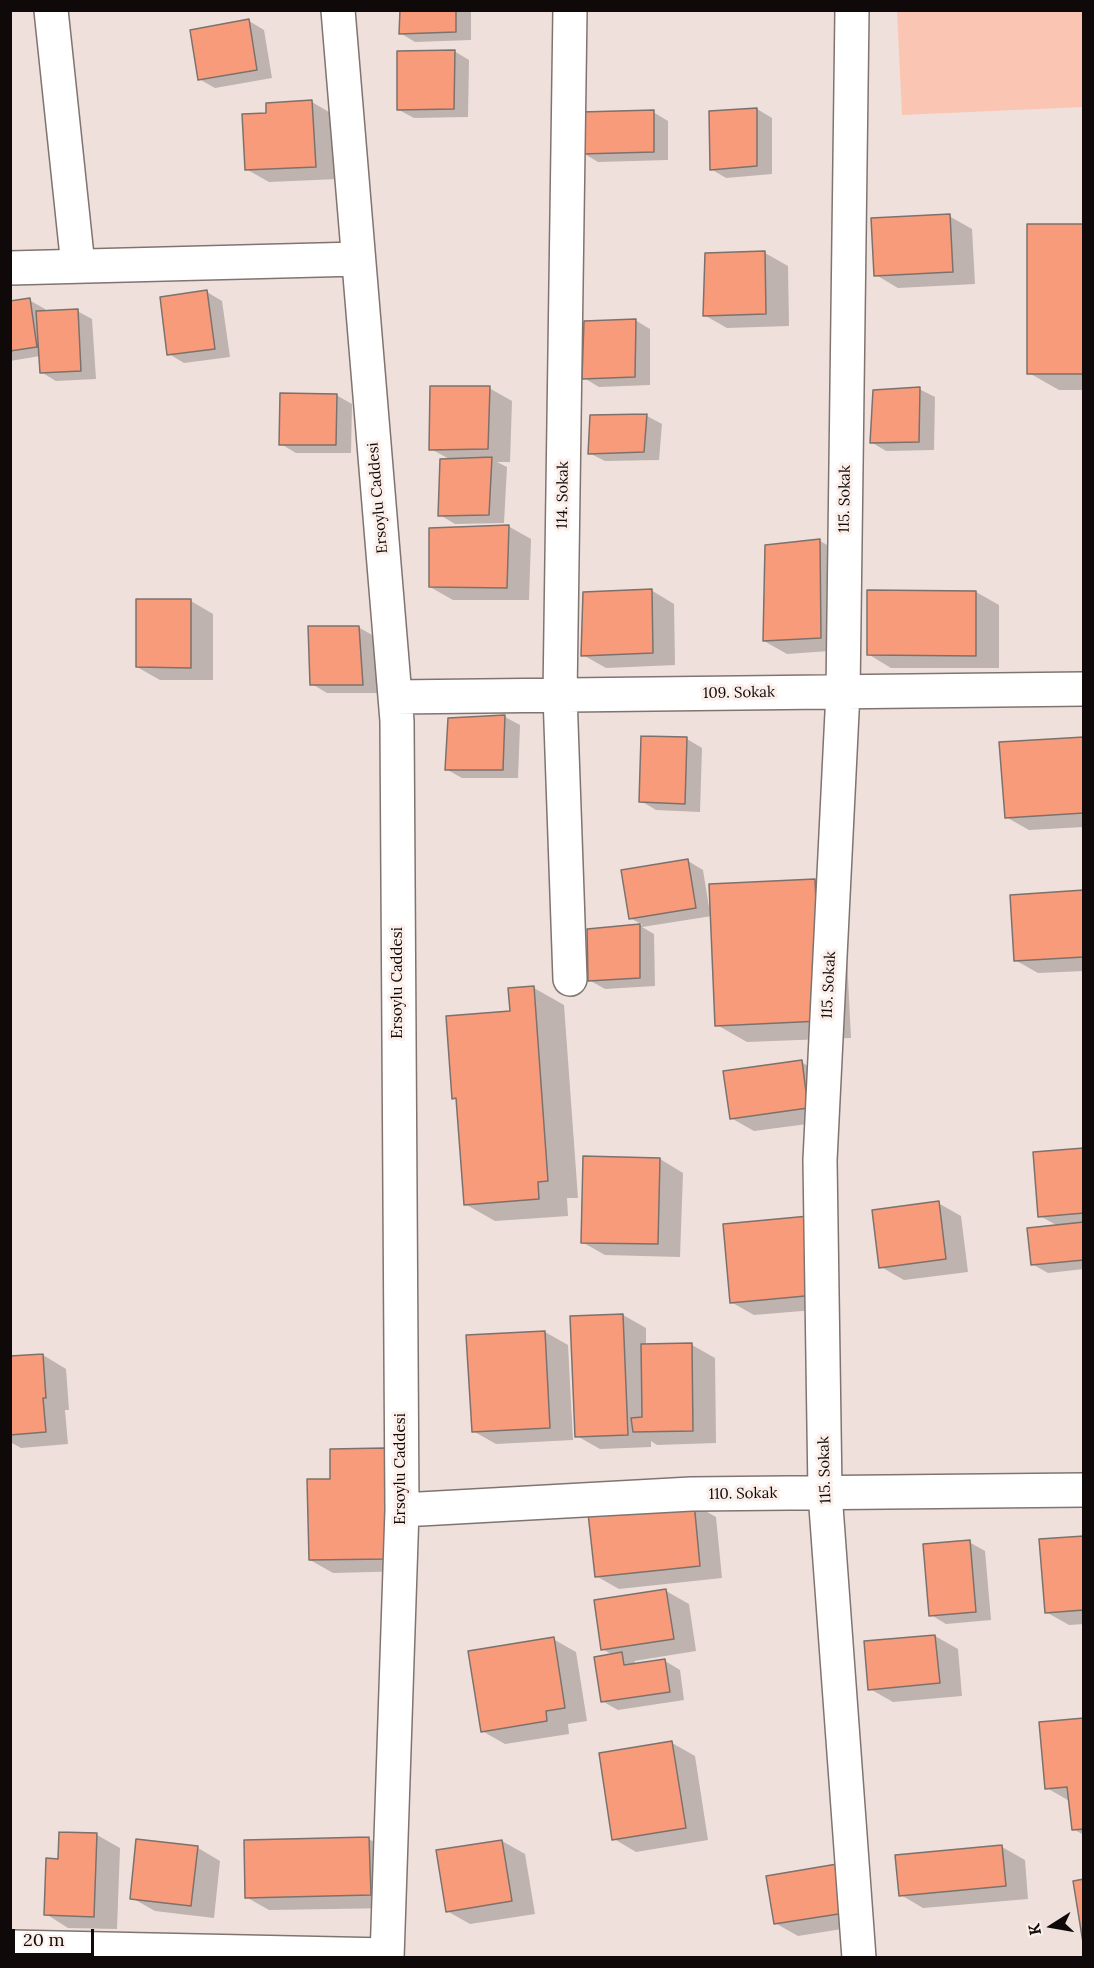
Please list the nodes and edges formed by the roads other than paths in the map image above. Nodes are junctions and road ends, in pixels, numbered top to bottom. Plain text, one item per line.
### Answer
1 (51, 10) edge
2 (338, 10) edge
3 (570, 10) edge
4 (852, 10) edge
5 (358, 259) junction
6 (78, 266) junction
7 (10, 268) edge
8 (1083, 689) edge
9 (843, 692) junction
10 (560, 695) junction
11 (395, 697) junction
12 (570, 979) dead end
13 (1083, 1490) edge
14 (825, 1493) junction
15 (402, 1510) junction
16 (10, 1947) edge
17 (387, 1956) edge
18 (859, 1958) edge

1 - 6 street
2 - 5 street, Ersoylu Caddesi
3 - 10 street, 114. Sokak
4 - 9 street, 115. Sokak
5 - 6 street
5 - 11 street, Ersoylu Caddesi
6 - 7 street
8 - 9 street, 109. Sokak
9 - 10 street, 109. Sokak
9 - 14 street, 115. Sokak
10 - 11 street, 109. Sokak
10 - 12 street, 114. Sokak
11 - 15 street, Ersoylu Caddesi
13 - 14 street, 110. Sokak
14 - 15 street, 110. Sokak
14 - 18 street, 115. Sokak
15 - 17 street, Ersoylu Caddesi
16 - 17 street

